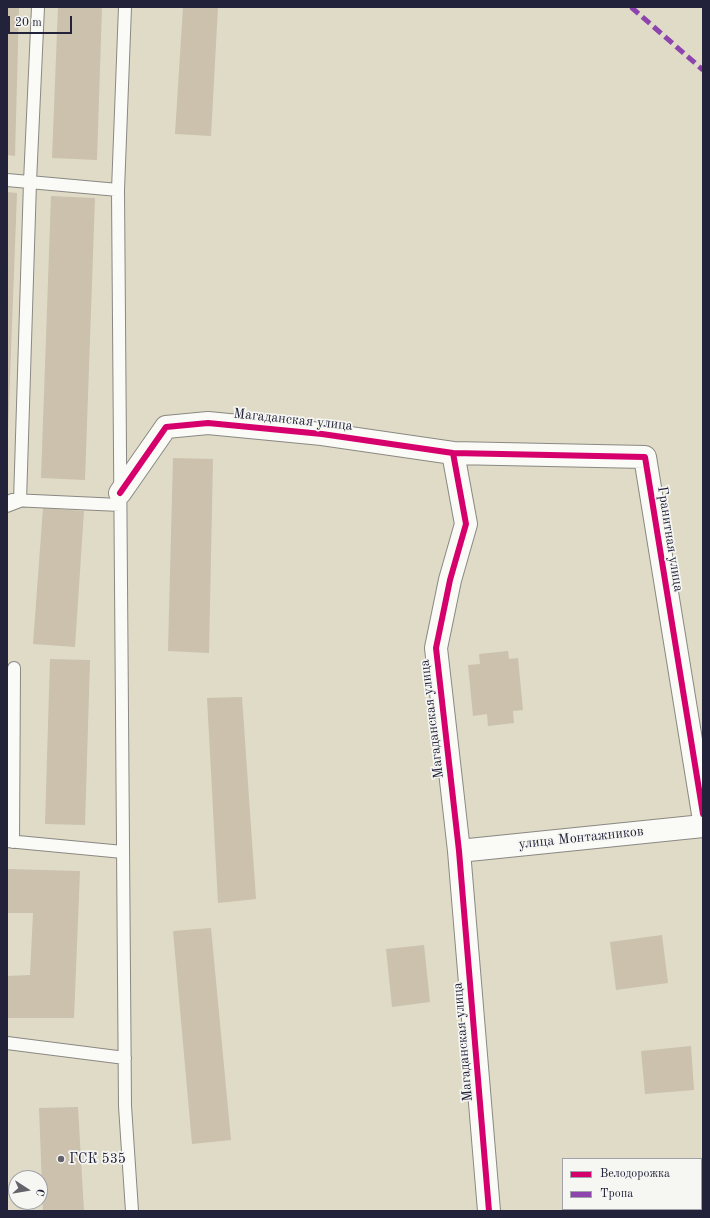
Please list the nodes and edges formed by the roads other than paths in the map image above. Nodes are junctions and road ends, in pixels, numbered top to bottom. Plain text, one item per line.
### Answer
1 (38, 7) edge
2 (125, 7) edge
3 (7, 180) edge
4 (30, 182) junction
5 (118, 190) junction
6 (453, 453) junction
7 (120, 499) junction
8 (7, 500) edge
9 (20, 501) junction
10 (7, 506) edge
11 (14, 668) dead end
12 (703, 814) edge
13 (703, 826) edge
14 (10, 841) edge
15 (459, 851) junction
16 (123, 852) junction
17 (7, 1043) edge
18 (125, 1058) junction
19 (132, 1211) edge
20 (489, 1211) edge

1 - 4 lane
2 - 5 lane
3 - 4 lane
4 - 5 lane
4 - 9 lane
5 - 7 lane
6 - 7 street, Магаданская улица
6 - 12 street, Гранитная улица
6 - 15 street, Магаданская улица
7 - 9 lane
7 - 16 lane
8 - 9 lane
9 - 10 lane
11 - 14 lane
13 - 15 street, улица Монтажников
14 - 16 lane
15 - 20 street, Магаданская улица
16 - 18 lane
17 - 18 lane
18 - 19 lane

